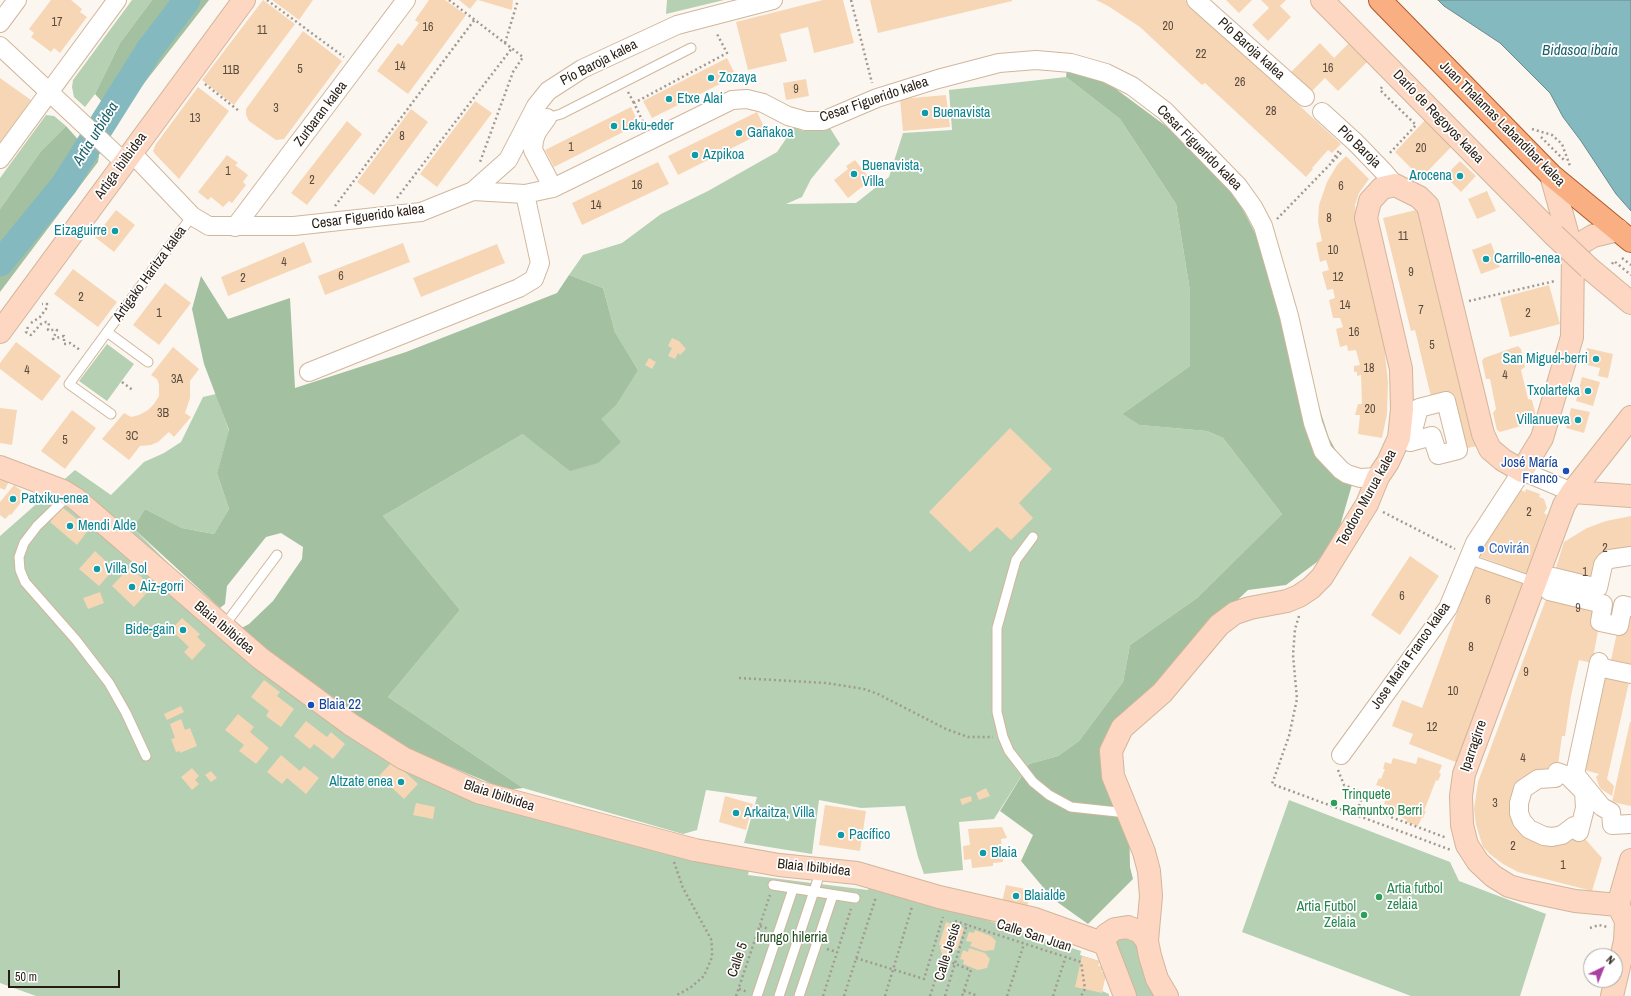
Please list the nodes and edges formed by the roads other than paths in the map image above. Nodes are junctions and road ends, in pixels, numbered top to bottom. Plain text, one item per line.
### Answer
1 (17, 0) edge
2 (117, 0) edge
3 (244, 0) edge
4 (406, 0) edge
5 (773, 0) edge
6 (1322, 0) edge
7 (1380, 0) edge
8 (1202, 4) edge
9 (0, 23) edge
10 (0, 46) edge
11 (691, 48) dead end
12 (50, 92) junction
13 (1305, 98) dead end
14 (542, 112) junction
15 (1322, 112) dead end
16 (121, 154) junction
17 (0, 159) edge
18 (1551, 175) junction
19 (1395, 185) junction
20 (553, 188) junction
21 (473, 191) junction
22 (525, 194) junction
23 (192, 216) junction
24 (235, 228) junction
25 (1624, 236) edge
26 (1578, 266) junction
27 (1631, 303) edge
28 (0, 332) edge
29 (107, 332) junction
30 (148, 362) dead end
31 (309, 372) dead end
32 (111, 414) dead end
33 (1631, 416) edge
34 (0, 467) edge
35 (1522, 471) junction
36 (1378, 477) junction
37 (1572, 492) junction
38 (69, 494) junction
39 (1631, 496) edge
40 (1033, 537) dead end
41 (277, 555) dead end
42 (1631, 556) edge
43 (1468, 557) junction
44 (1534, 582) junction
45 (1631, 607) edge
46 (223, 627) junction
47 (1631, 674) edge
48 (1341, 755) dead end
49 (146, 756) dead end
50 (1127, 813) junction
51 (1631, 824) edge
52 (1631, 860) edge
53 (821, 870) junction
54 (773, 886) road end
55 (793, 888) junction
56 (813, 892) junction
57 (833, 895) junction
58 (1151, 896) junction
59 (855, 898) road end
60 (1618, 905) junction
61 (988, 917) dead end
62 (1084, 936) junction
63 (1111, 936) junction
64 (1148, 941) junction
65 (758, 996) edge
66 (778, 996) edge
67 (799, 996) edge
68 (1125, 996) edge
69 (1167, 996) edge
70 (1612, 996) edge

1 - 9 street
2 - 12 street
3 - 16 street, Artiga ibilbidea
4 - 24 street, Zurbaran kalea
5 - 14 street, Pío Baroja kalea
6 - 26 street, Darío de Regoyos kalea, bridge
7 - 18 main road, Juan Thalamas Labandibar kalea
8 - 13 street, Pío Baroja kalea
10 - 12 street, Cesar Figuerido kalea
11 - 14 lane
12 - 16 street, Cesar Figuerido kalea
12 - 17 street
14 - 20 street, Pío Baroja kalea
14 - 21 street, Pío Baroja kalea
15 - 19 street, Pío Baroja
16 - 23 street, Cesar Figuerido kalea
16 - 28 street, Artiga ibilbidea
18 - 25 main road, Juan Thalamas Labandibar kalea
18 - 26 street, Jose Maria Franco kalea
19 - 35 street
19 - 36 street, Teodoro Murua kalea
20 - 22 street, Cesar Figuerido kalea
20 - 36 street, Cesar Figuerido kalea
21 - 22 street, Cesar Figuerido kalea
21 - 24 street, Cesar Figuerido kalea
22 - 31 street
23 - 24 street, Cesar Figuerido kalea
23 - 29 lane, Artigako Haritza kalea
25 - 26 street
26 - 27 street
26 - 35 street, Jose Maria Franco kalea
29 - 30 lane, Artigako Haritza kalea
29 - 32 lane, Artigako Haritza kalea
33 - 37 street, Iparragirre
34 - 38 street, Blaia Ibilbidea
35 - 37 street
35 - 43 street, Jose Maria Franco kalea
36 - 50 street, Teodoro Murua kalea
37 - 39 street
37 - 44 street, Iparragirre
38 - 46 street, Blaia Ibilbidea
38 - 49 lane
40 - 50 lane
41 - 46 lane
42 - 45 street
43 - 44 lane
43 - 48 street, Jose Maria Franco kalea
44 - 60 street, Iparragirre
46 - 53 street, Blaia Ibilbidea
47 - 51 street
50 - 58 street, Teodoro Murua kalea
52 - 60 street
53 - 56 lane
53 - 62 street, Blaia Ibilbidea
54 - 55 lane
55 - 56 lane
55 - 65 lane
56 - 57 lane
56 - 66 lane
57 - 59 lane
57 - 67 lane
58 - 63 street
58 - 64 street, Teodoro Murua kalea
60 - 70 street
61 - 62 lane
62 - 63 street, Blaia Ibilbidea
63 - 64 street, Blaia Ibilbidea
63 - 68 street
64 - 69 street, Teodoro Murua kalea

